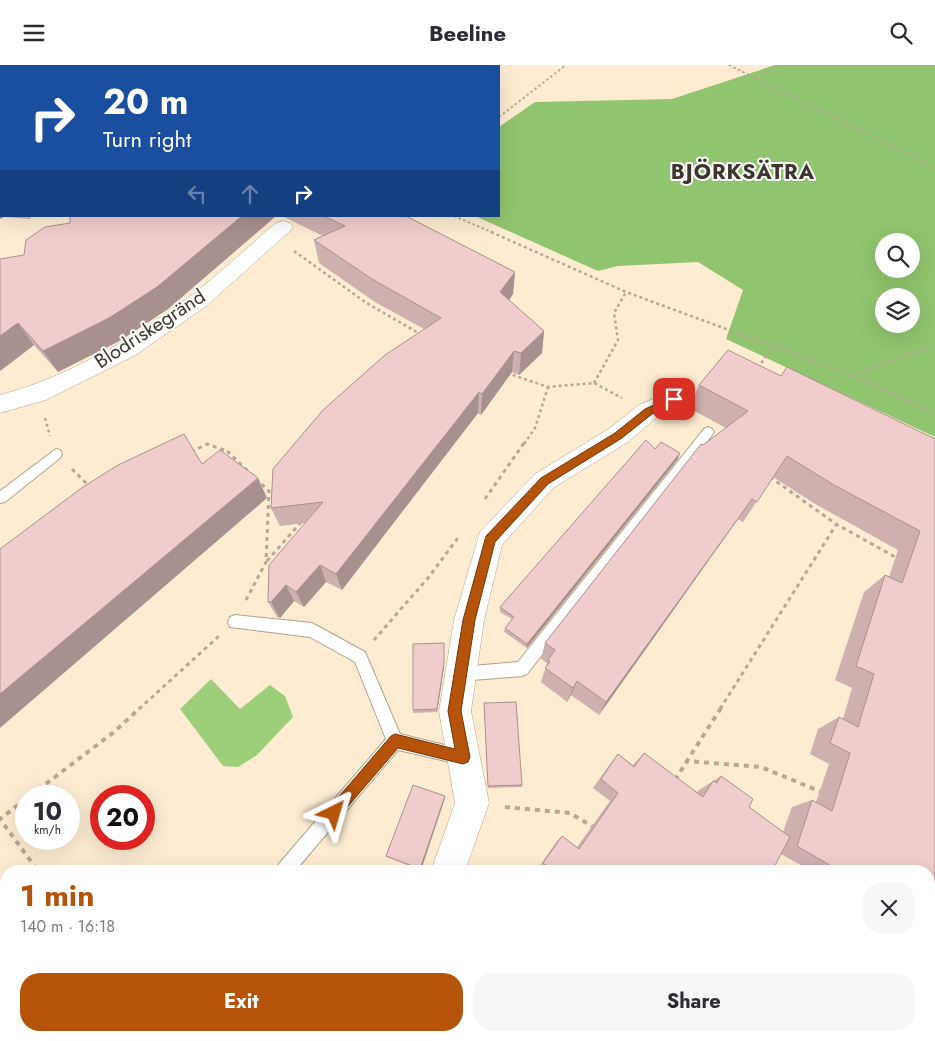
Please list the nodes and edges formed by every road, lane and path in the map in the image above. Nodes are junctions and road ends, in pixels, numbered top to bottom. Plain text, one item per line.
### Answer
1 (566, 65) edge
2 (728, 65) edge
3 (778, 65) edge
4 (756, 79) junction
5 (500, 116) edge
6 (935, 168) edge
7 (456, 217) edge
8 (283, 227) dead end
9 (263, 246) junction
10 (626, 292) junction
11 (424, 337) edge
12 (935, 345) edge
13 (772, 347) junction
14 (757, 370) edge
15 (504, 372) edge
16 (851, 375) junction
17 (594, 383) junction
18 (38, 394) junction
19 (674, 399) dead end
20 (0, 405) edge
21 (648, 411) junction
22 (935, 413) edge
23 (708, 433) dead end
24 (227, 451) junction
25 (56, 453) junction
26 (189, 453) edge
27 (220, 458) edge
28 (764, 473) edge
29 (91, 487) edge
30 (0, 498) edge
31 (306, 517) edge
32 (836, 525) junction
33 (266, 562) junction
34 (905, 563) dead end
35 (235, 621) junction
36 (460, 674) junction
37 (395, 741) junction
38 (463, 757) junction
39 (687, 761) junction
40 (44, 785) edge
41 (672, 785) edge
42 (833, 796) dead end
43 (472, 803) junction
44 (15, 807) edge
45 (600, 831) edge
46 (15, 840) edge
47 (23, 850) edge
48 (34, 865) edge
49 (289, 865) edge
50 (450, 865) edge

1 - 5 path
2 - 4 path
3 - 4 path
4 - 6 path
7 - 10 path
8 - 9 street, Blodriskegränd
9 - 11 path
9 - 18 street, Blodriskegränd
10 - 13 path
10 - 17 path
12 - 16 path
13 - 14 path
13 - 16 path
15 - 17 path
16 - 22 path
17 - 21 path
18 - 20 street, Blodriskegränd
18 - 25 path
19 - 21 street
21 - 36 street
23 - 36 lane
24 - 26 path
24 - 27 path
24 - 33 path
25 - 29 path
25 - 30 lane
28 - 32 path
31 - 33 path
32 - 34 path
32 - 39 path
33 - 35 path
35 - 37 lane
35 - 40 path
36 - 38 street
37 - 38 lane
37 - 49 lane
38 - 43 street
39 - 41 path
39 - 42 path
43 - 45 path
43 - 50 street
44 - 46 path
47 - 48 path

